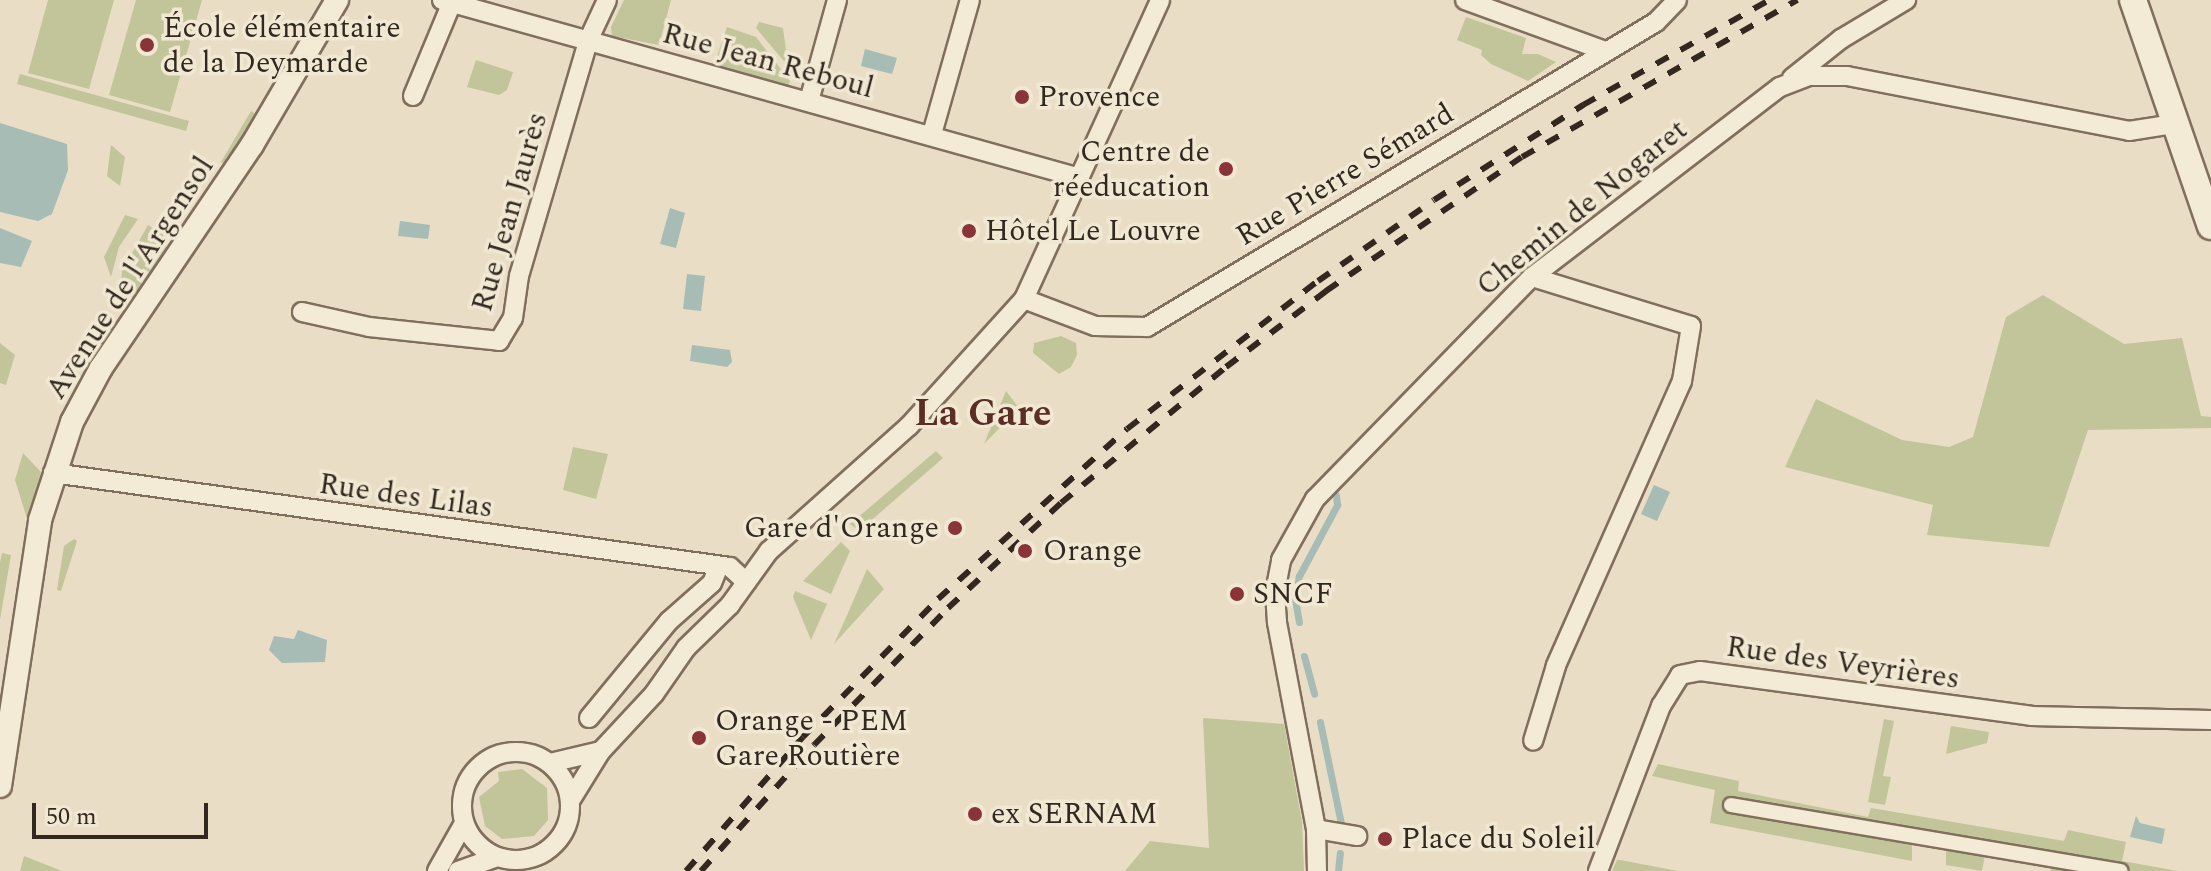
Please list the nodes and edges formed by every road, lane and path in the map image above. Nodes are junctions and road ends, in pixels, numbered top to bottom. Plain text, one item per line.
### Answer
1 (319, 0) edge
2 (337, 0) edge
3 (607, 0) edge
4 (837, 0) edge
5 (970, 0) edge
6 (1160, 0) edge
7 (1465, 0) edge
8 (1906, 0) edge
9 (2133, 0) edge
10 (449, 1) edge
11 (1674, 1) edge
12 (588, 41) junction
13 (1605, 51) junction
14 (306, 52) junction
15 (1780, 87) junction
16 (413, 96) dead end
17 (809, 101) junction
18 (2174, 124) junction
19 (932, 134) junction
20 (1080, 178) junction
21 (2211, 226) edge
22 (1532, 277) junction
23 (1024, 299) junction
24 (302, 312) dead end
25 (53, 473) junction
26 (719, 566) junction
27 (746, 582) junction
28 (589, 718) dead end
29 (2211, 720) edge
30 (1533, 741) dead end
31 (601, 751) junction
32 (550, 763) junction
33 (0, 786) edge
34 (570, 801) junction
35 (1731, 805) dead end
36 (464, 823) junction
37 (1316, 829) junction
38 (1357, 836) dead end
39 (497, 857) junction
40 (437, 871) edge
41 (458, 871) edge
42 (1317, 871) edge
43 (1598, 871) edge
44 (2120, 871) edge

1 - 14 street, Avenue de l'Argensol
2 - 14 street, Avenue de l'Argensol
3 - 12 street, Rue Jean Jaurès
4 - 17 street
5 - 19 street
6 - 20 street
7 - 13 street
8 - 15 street
9 - 18 main road
10 - 12 street, Rue Jean Reboul
10 - 16 street
11 - 13 street, Rue Pierre Sémard
12 - 17 street, Rue Jean Reboul
12 - 24 street, Rue Jean Jaurès
13 - 23 street, Rue Pierre Sémard
14 - 25 street, Avenue de l'Argensol
15 - 18 street, Chemin de Nogaret
15 - 22 street, Chemin de Nogaret
17 - 19 street, Rue Jean Reboul
18 - 21 main road
19 - 20 street, Rue Jean Reboul
20 - 23 street
22 - 30 street
22 - 37 street, Chemin de Nogaret
23 - 27 street
25 - 26 street, Rue des Lilas
25 - 33 street, Avenue de l'Argensol
26 - 27 street, Rue des Lilas
26 - 28 street
27 - 31 street
29 - 43 street, Rue des Veyrières
31 - 32 street
31 - 34 street
32 - 34 street
32 - 36 street
34 - 39 street
35 - 44 street
36 - 39 street
36 - 40 street
37 - 38 street
37 - 42 street, Chemin de Nogaret
39 - 41 street

